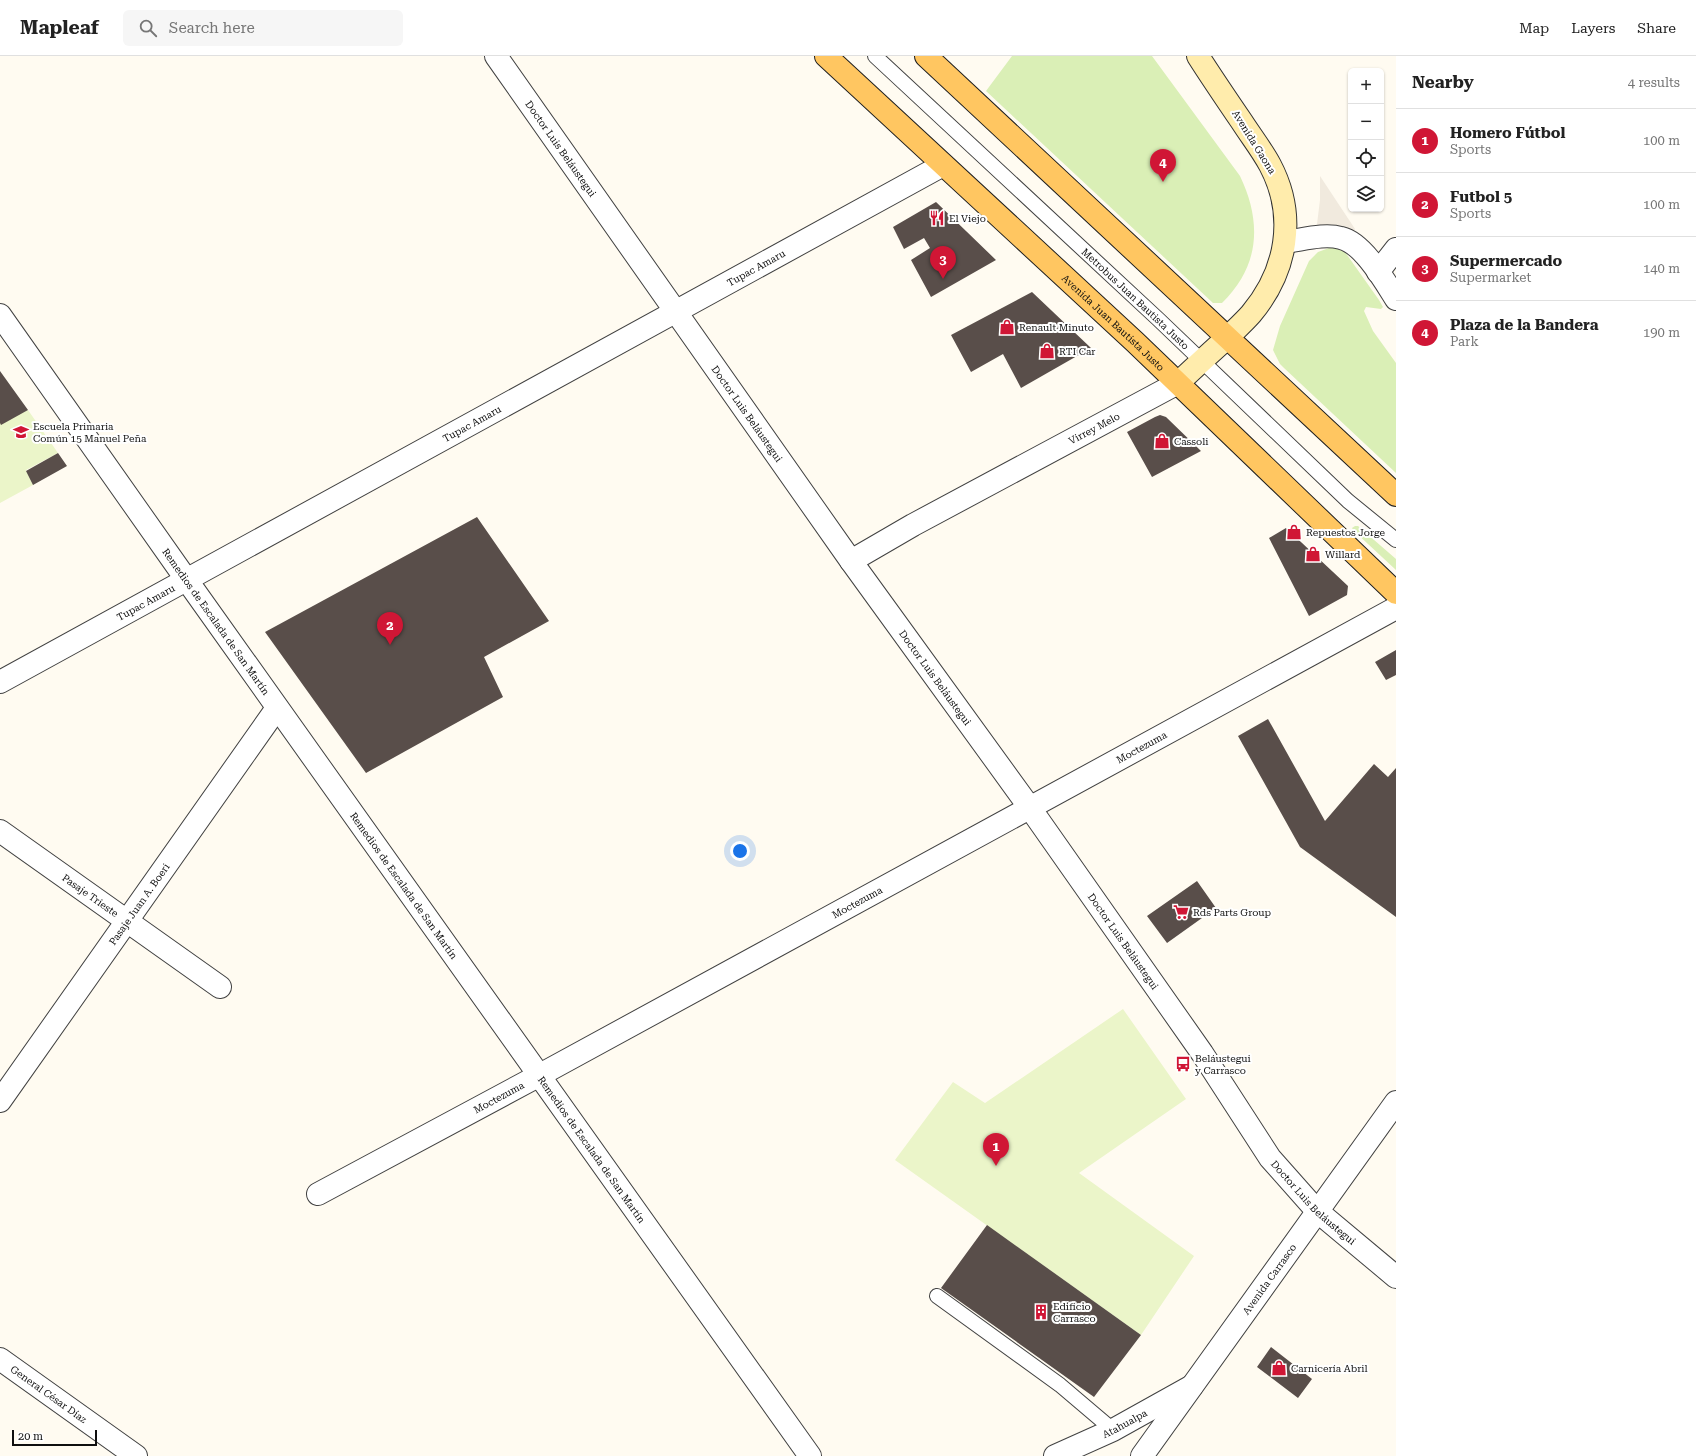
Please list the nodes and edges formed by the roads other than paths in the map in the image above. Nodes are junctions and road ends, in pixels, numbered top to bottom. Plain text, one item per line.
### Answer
1 (496, 56) edge
2 (826, 56) edge
3 (875, 56) edge
4 (926, 56) edge
5 (1198, 56) edge
6 (943, 165) junction
7 (1286, 242) junction
8 (1396, 249) edge
9 (1378, 272) junction
10 (1396, 299) edge
11 (676, 311) junction
12 (0, 315) edge
13 (1227, 338) junction
14 (1202, 361) junction
15 (1178, 383) junction
16 (1396, 496) edge
17 (1396, 540) edge
18 (851, 561) junction
19 (186, 579) junction
20 (1396, 593) edge
21 (1396, 608) edge
22 (0, 682) edge
23 (277, 708) junction
24 (1030, 808) junction
25 (0, 831) edge
26 (127, 921) junction
27 (220, 987) dead end
28 (538, 1076) junction
29 (0, 1101) edge
30 (1396, 1102) edge
31 (318, 1194) dead end
32 (1317, 1212) junction
33 (1396, 1278) edge
34 (937, 1296) dead end
35 (0, 1358) edge
36 (1192, 1386) junction
37 (1114, 1430) junction
38 (136, 1456) edge
39 (810, 1456) edge
40 (1055, 1456) edge
41 (1142, 1456) edge

1 - 11 street, Doctor Luis Beláustegui
2 - 6 main road, Avenida Juan Bautista Justo
3 - 14 lane, Metrobus Juan Bautista Justo
4 - 13 main road
5 - 7 main road, Avenida Gaona
6 - 11 street, Tupac Amaru
6 - 15 main road, Avenida Juan Bautista Justo
7 - 9 street
7 - 13 main road, Virrey Melo
8 - 9 street
9 - 10 street
11 - 18 street, Doctor Luis Beláustegui
11 - 19 street, Tupac Amaru
12 - 19 street, Remedios de Escalada de San Martín
13 - 14 main road, Virrey Melo
13 - 16 main road
14 - 15 main road, Virrey Melo
14 - 17 lane, Metrobus Juan Bautista Justo
15 - 18 street, Virrey Melo
15 - 20 main road, Avenida Juan Bautista Justo
18 - 24 street, Doctor Luis Beláustegui
19 - 22 street, Tupac Amaru
19 - 23 street, Remedios de Escalada de San Martín
21 - 24 street, Moctezuma
23 - 26 street, Pasaje Juan A. Boeri
23 - 28 street, Remedios de Escalada de San Martín
24 - 28 street, Moctezuma
24 - 32 street, Doctor Luis Beláustegui
25 - 26 street, Pasaje Trieste
26 - 27 street, Pasaje Trieste
26 - 29 street, Pasaje Juan A. Boeri
28 - 31 street, Moctezuma
28 - 39 street, Remedios de Escalada de San Martín
30 - 32 street, Avenida Carrasco
32 - 33 street, Doctor Luis Beláustegui
32 - 36 street, Avenida Carrasco
34 - 37 lane
35 - 38 street, General César Díaz
36 - 37 street, Atahualpa
36 - 41 street, Avenida Carrasco
37 - 40 street, Atahualpa

